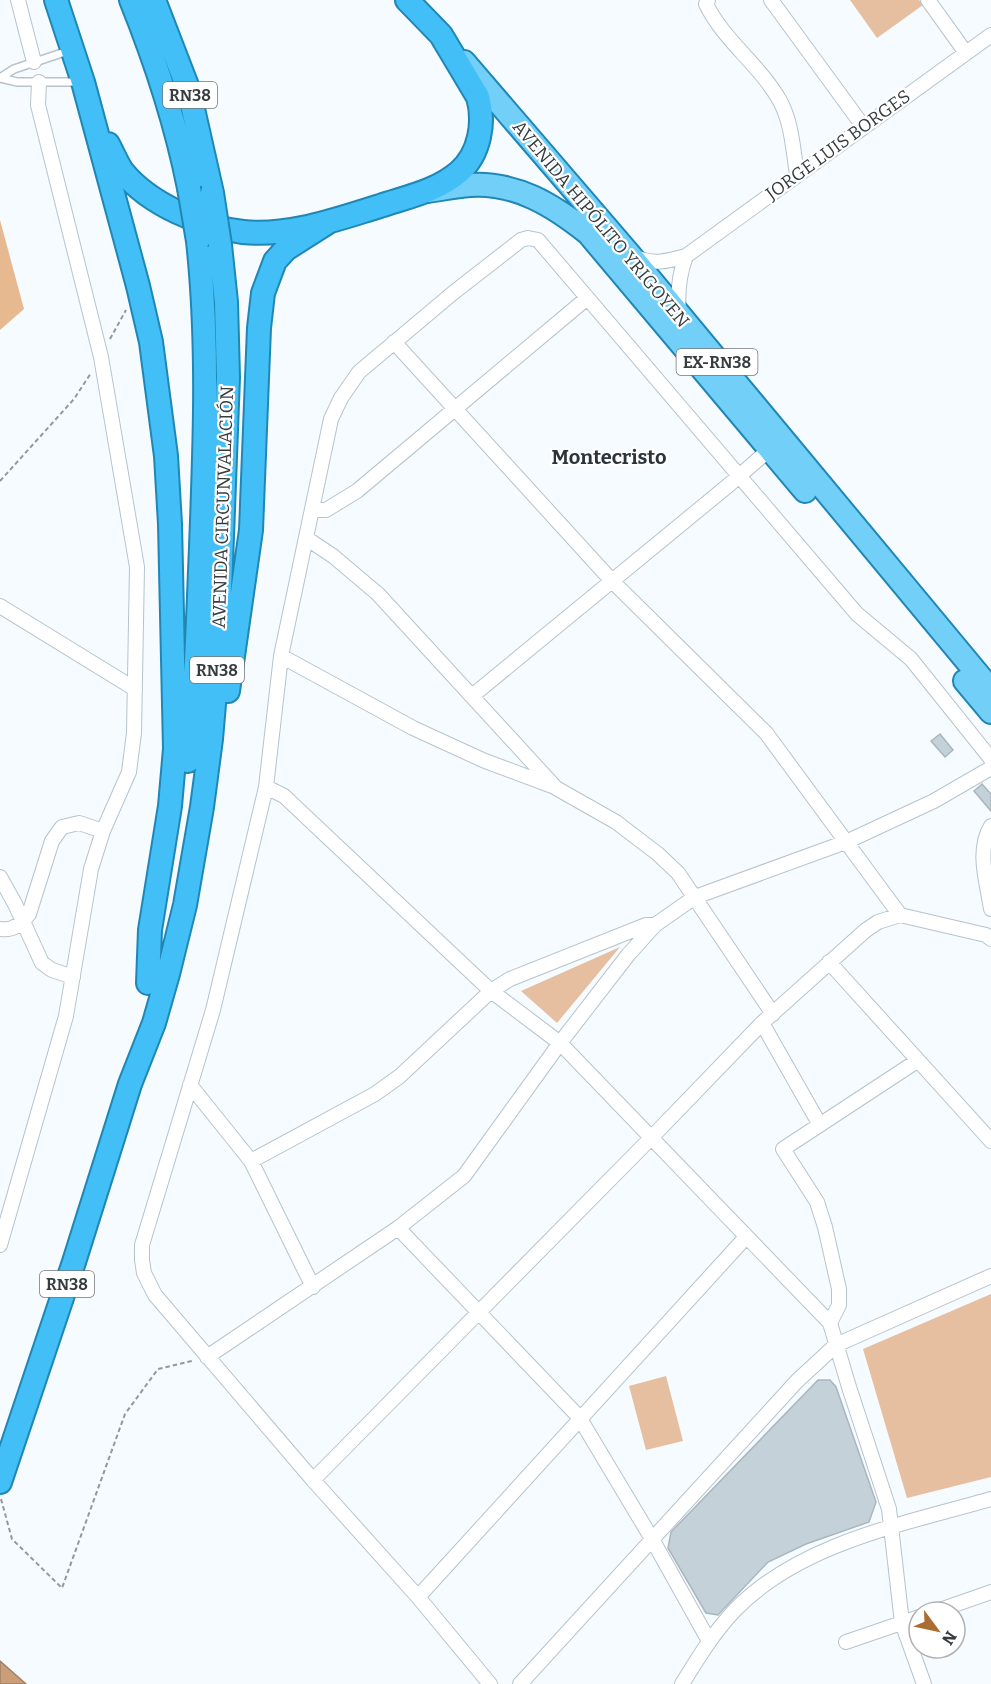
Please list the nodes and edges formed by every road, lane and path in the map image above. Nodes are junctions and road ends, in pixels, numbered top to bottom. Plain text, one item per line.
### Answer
1 (18, 0) edge
2 (131, 0) edge
3 (154, 0) edge
4 (407, 0) edge
5 (708, 0) edge
6 (771, 0) edge
7 (928, 0) edge
8 (57, 3) edge
9 (441, 35) junction
10 (991, 35) edge
11 (73, 50) junction
12 (966, 53) junction
13 (34, 62) junction
14 (0, 78) edge
15 (39, 82) junction
16 (83, 82) junction
17 (93, 116) junction
18 (863, 126) junction
19 (797, 174) junction
20 (424, 192) junction
21 (330, 221) junction
22 (209, 243) junction
23 (628, 254) junction
24 (686, 256) junction
25 (138, 286) junction
26 (586, 299) junction
27 (679, 315) junction
28 (394, 342) junction
29 (101, 357) junction
30 (454, 408) junction
31 (770, 449) junction
32 (739, 476) junction
33 (0, 481) edge
34 (312, 510) junction
35 (306, 538) junction
36 (612, 580) junction
37 (0, 606) edge
38 (281, 656) junction
39 (135, 689) junction
40 (991, 690) edge
41 (472, 696) junction
42 (991, 712) edge
43 (991, 759) edge
44 (991, 768) edge
45 (267, 787) junction
46 (556, 788) junction
47 (991, 826) edge
48 (103, 831) junction
49 (846, 842) junction
50 (0, 877) edge
51 (695, 897) junction
52 (185, 905) junction
53 (991, 909) edge
54 (900, 915) junction
55 (23, 922) junction
56 (655, 925) junction
57 (0, 929) edge
58 (991, 939) edge
59 (829, 962) junction
60 (73, 977) junction
61 (148, 983) junction
62 (491, 991) junction
63 (767, 1018) junction
64 (560, 1043) junction
65 (918, 1061) junction
66 (130, 1084) junction
67 (190, 1085) junction
68 (820, 1125) junction
69 (652, 1137) junction
70 (991, 1141) edge
71 (251, 1161) junction
72 (398, 1228) junction
73 (746, 1237) junction
74 (0, 1245) edge
75 (991, 1276) edge
76 (313, 1287) junction
77 (479, 1313) junction
78 (830, 1323) junction
79 (836, 1345) junction
80 (207, 1357) junction
81 (579, 1417) junction
82 (313, 1480) junction
83 (0, 1482) edge
84 (0, 1494) edge
85 (991, 1499) edge
86 (891, 1528) junction
87 (652, 1539) junction
88 (991, 1592) edge
89 (418, 1597) junction
90 (967, 1600) edge
91 (907, 1621) edge
92 (902, 1623) junction
93 (709, 1641) junction
94 (846, 1642) dead end
95 (490, 1684) edge
96 (520, 1684) edge
97 (682, 1684) edge
98 (924, 1684) edge

1 - 13 street
2 - 22 highway, AVENIDA CIRCUNVALACIÓN / RN38, bridge
3 - 22 highway, AVENIDA CIRCUNVALACIÓN / RN38, bridge
4 - 9 highway
5 - 19 street
6 - 18 street
7 - 12 street
8 - 11 highway
9 - 20 highway
9 - 23 main road, AVENIDA HIPÓLITO YRIGOYEN / EX-RN38
10 - 12 street, JORGE LUIS BORGES
11 - 13 lane
11 - 16 highway
12 - 18 street, JORGE LUIS BORGES
13 - 14 lane
14 - 15 lane
15 - 16 lane
15 - 29 street
16 - 17 highway
17 - 21 highway
17 - 25 highway
18 - 19 street, JORGE LUIS BORGES
19 - 24 street, JORGE LUIS BORGES
20 - 21 highway
20 - 31 main road, AVENIDA HIPÓLITO YRIGOYEN / EX-RN38
21 - 52 highway
22 - 52 highway, AVENIDA CIRCUNVALACIÓN / RN38
22 - 61 highway, AVENIDA CIRCUNVALACIÓN / RN38
23 - 24 street, JORGE LUIS BORGES
23 - 27 main road, AVENIDA HIPÓLITO YRIGOYEN / EX-RN38
24 - 27 street
25 - 29 path
25 - 61 highway
26 - 28 street
26 - 30 street
26 - 32 street
27 - 40 main road, AVENIDA HIPÓLITO YRIGOYEN / EX-RN38
28 - 30 street
28 - 34 street
29 - 33 path
29 - 39 street
30 - 34 street
30 - 36 street
31 - 32 street
31 - 42 main road, AVENIDA HIPÓLITO YRIGOYEN / EX-RN38
32 - 36 street
32 - 43 street
34 - 35 street
35 - 38 street
35 - 41 street
36 - 41 street
36 - 49 street
37 - 39 street
38 - 45 street
38 - 46 street
39 - 48 street
41 - 46 street
44 - 49 street
45 - 62 street
45 - 67 street
46 - 51 street
47 - 53 street
48 - 55 street
48 - 60 street
49 - 51 street
49 - 54 street
50 - 55 street
51 - 56 street
51 - 63 street
52 - 66 highway, AVENIDA CIRCUNVALACIÓN / RN38
54 - 58 street
54 - 59 street
55 - 57 street
55 - 60 street
56 - 62 street
56 - 64 street
59 - 63 street
59 - 65 street
60 - 74 street
61 - 66 highway, AVENIDA CIRCUNVALACIÓN / RN38
62 - 64 street
62 - 71 street
63 - 68 street
63 - 69 street
64 - 69 street
64 - 72 street
65 - 68 street
65 - 70 street
66 - 83 highway, AVENIDA CIRCUNVALACIÓN / RN38
67 - 71 street
67 - 80 street
68 - 78 street
69 - 73 street
69 - 77 street
71 - 76 street
72 - 76 street
72 - 77 street
73 - 78 street
73 - 81 street
75 - 79 street
76 - 80 street
77 - 81 street
77 - 82 street
78 - 79 street
79 - 86 street
79 - 87 street
80 - 82 street
80 - 84 path
81 - 87 street
81 - 89 street
82 - 89 street
85 - 86 street
86 - 92 street
86 - 93 street
87 - 93 street
87 - 96 street
88 - 90 street
89 - 95 street
91 - 92 street
92 - 94 street
92 - 98 street
93 - 97 street

